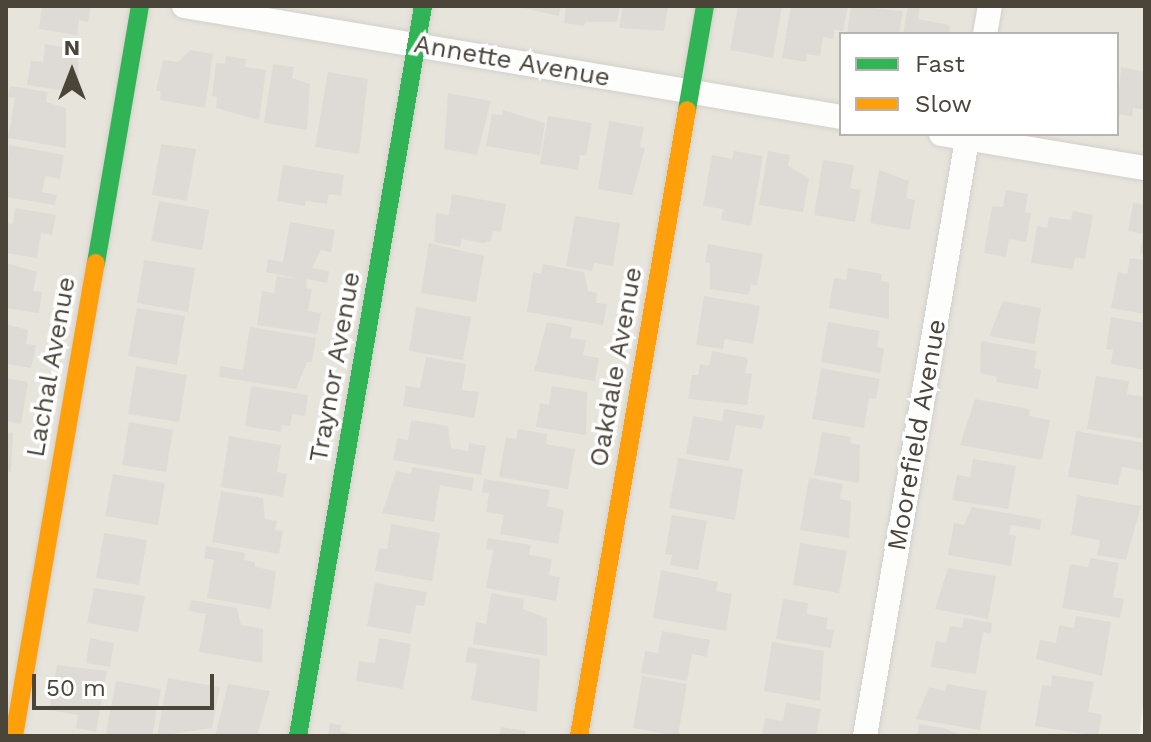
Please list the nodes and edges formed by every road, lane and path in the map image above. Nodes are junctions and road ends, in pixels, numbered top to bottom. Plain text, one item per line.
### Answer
1 (140, 6) edge
2 (184, 6) edge
3 (423, 6) edge
4 (705, 6) edge
5 (990, 6) edge
6 (985, 32) edge
7 (416, 45) junction
8 (690, 91) junction
9 (839, 117) edge
10 (968, 136) edge
11 (1145, 168) edge
12 (14, 736) edge
13 (298, 736) edge
14 (579, 736) edge
15 (865, 736) edge

1 - 12 street, Lachal Avenue
2 - 7 street, Annette Avenue
3 - 7 street, Traynor Avenue
4 - 8 street, Oakdale Avenue
5 - 6 street
7 - 8 street, Annette Avenue
7 - 13 street, Traynor Avenue
8 - 9 street, Annette Avenue
8 - 14 street, Oakdale Avenue
10 - 11 street
10 - 15 street, Moorefield Avenue

